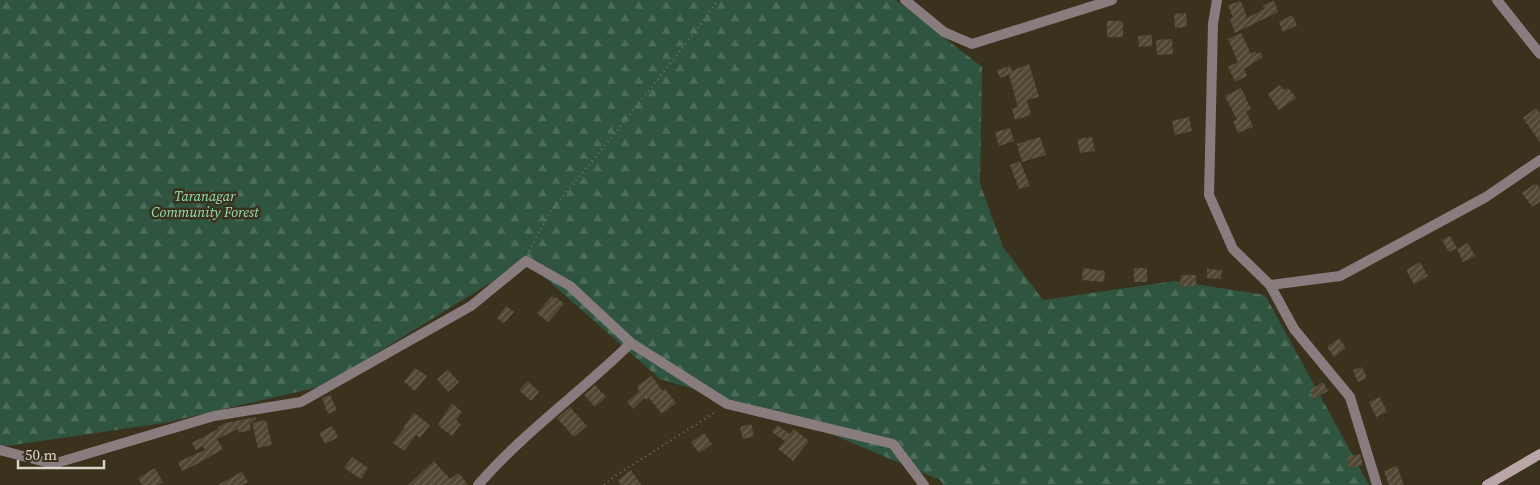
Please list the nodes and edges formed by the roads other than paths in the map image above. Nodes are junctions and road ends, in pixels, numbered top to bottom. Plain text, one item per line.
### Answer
1 (905, 0) edge
2 (1112, 0) edge
3 (1217, 0) edge
4 (1497, 0) edge
5 (1540, 54) edge
6 (1540, 160) edge
7 (1270, 285) junction
8 (631, 343) junction
9 (0, 450) edge
10 (1540, 454) edge
11 (478, 485) edge
12 (924, 485) edge
13 (1377, 485) edge
14 (1487, 485) edge

1 - 2 street
3 - 7 street
4 - 5 street
6 - 7 street
7 - 13 street
8 - 9 street
8 - 11 street
8 - 12 street
10 - 14 street

